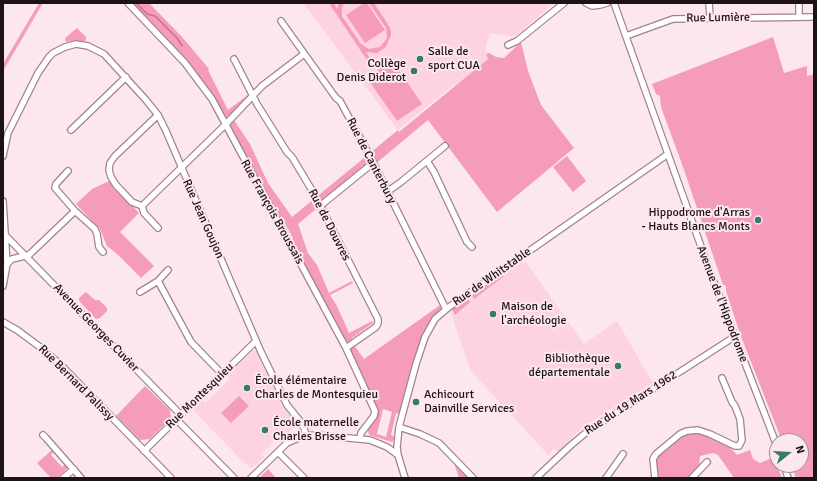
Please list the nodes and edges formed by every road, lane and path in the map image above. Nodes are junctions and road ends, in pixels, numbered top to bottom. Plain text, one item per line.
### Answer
1 (128, 3) edge
2 (564, 3) edge
3 (586, 3) edge
4 (607, 3) edge
5 (614, 3) edge
6 (709, 3) edge
7 (799, 3) edge
8 (799, 17) junction
9 (814, 17) edge
10 (710, 18) junction
11 (281, 21) dead end
12 (626, 36) junction
13 (508, 46) dead end
14 (304, 54) junction
15 (234, 59) dead end
16 (126, 77) junction
17 (253, 96) junction
18 (158, 115) junction
19 (225, 125) junction
20 (70, 130) dead end
21 (4, 146) edge
22 (445, 146) dead end
23 (668, 154) junction
24 (3, 156) edge
25 (427, 161) junction
26 (372, 163) junction
27 (181, 168) junction
28 (68, 171) dead end
29 (387, 192) junction
30 (3, 201) edge
31 (140, 206) junction
32 (320, 206) junction
33 (75, 211) junction
34 (158, 228) dead end
35 (5, 235) junction
36 (472, 247) dead end
37 (103, 252) dead end
38 (26, 256) junction
39 (7, 264) junction
40 (168, 270) dead end
41 (158, 281) junction
42 (3, 286) edge
43 (140, 292) dead end
44 (446, 309) junction
45 (3, 322) edge
46 (734, 338) junction
47 (256, 341) junction
48 (346, 348) junction
49 (222, 374) junction
50 (722, 378) dead end
51 (178, 416) junction
52 (300, 421) junction
53 (399, 427) junction
54 (772, 433) edge
55 (43, 436) dead end
56 (306, 436) junction
57 (298, 437) junction
58 (360, 438) junction
59 (144, 451) junction
60 (278, 452) junction
61 (623, 454) dead end
62 (398, 455) junction
63 (706, 462) dead end
64 (74, 469) junction
65 (655, 476) edge
66 (63, 478) edge
67 (81, 478) edge
68 (170, 478) edge
69 (234, 478) edge
70 (251, 478) edge
71 (304, 478) edge
72 (405, 478) edge
73 (473, 478) edge
74 (536, 478) edge
75 (606, 478) edge
76 (692, 478) edge

1 - 19 street, Rue François Broussais
2 - 13 street
3 - 4 street
5 - 12 street, Avenue de l'Hippodrome
6 - 10 street
7 - 8 street
8 - 9 street, Rue Lumière
8 - 10 street, Rue Lumière
10 - 12 street, Rue Lumière
11 - 14 street, Rue de Canterbury
12 - 23 street, Avenue de l'Hippodrome
14 - 17 street
14 - 26 street, Rue de Canterbury
15 - 17 street, Rue de Douvres
16 - 18 street, Rue Jean Goujon
16 - 20 street
16 - 21 street, Rue Jean Goujon
17 - 19 street
17 - 32 street, Rue de Douvres
18 - 27 street, Rue Jean Goujon
18 - 31 street
19 - 27 street
19 - 48 street, Rue François Broussais
21 - 24 street
22 - 25 street
23 - 44 street, Rue de Whitstable
23 - 46 street, Avenue de l'Hippodrome
25 - 29 street
25 - 36 street
26 - 29 street, Rue de Canterbury
26 - 32 street
27 - 31 street
27 - 47 street, Rue Jean Goujon
28 - 33 street
29 - 44 street, Rue de Canterbury
30 - 35 street
31 - 34 street
32 - 48 street, Rue de Douvres
33 - 37 street
33 - 38 street
35 - 38 street, Avenue Georges Cuvier
35 - 39 street
38 - 39 street
38 - 51 street, Avenue Georges Cuvier
39 - 42 street
40 - 41 street
41 - 43 street
41 - 49 street
44 - 53 street, Rue de Whitstable
45 - 59 street, Rue Bernard Palissy
46 - 54 street, Avenue de l'Hippodrome
46 - 74 street, Rue du 19 Mars 1962
47 - 49 street, Rue Montesquieu
47 - 52 street, Rue Jean Goujon
48 - 58 street, Rue François Broussais
49 - 51 street, Rue Montesquieu
50 - 65 street
51 - 59 street, Rue Montesquieu
51 - 69 street, Avenue Georges Cuvier
52 - 56 street, Rue Jean Goujon
52 - 57 street
53 - 62 street, Rue de Whitstable
53 - 73 street
55 - 64 street
56 - 57 street
56 - 58 street
57 - 60 street
58 - 62 street
59 - 68 street, Rue Bernard Palissy
60 - 70 street
60 - 71 street
61 - 75 street
62 - 72 street
63 - 76 street
64 - 66 street
64 - 67 street

